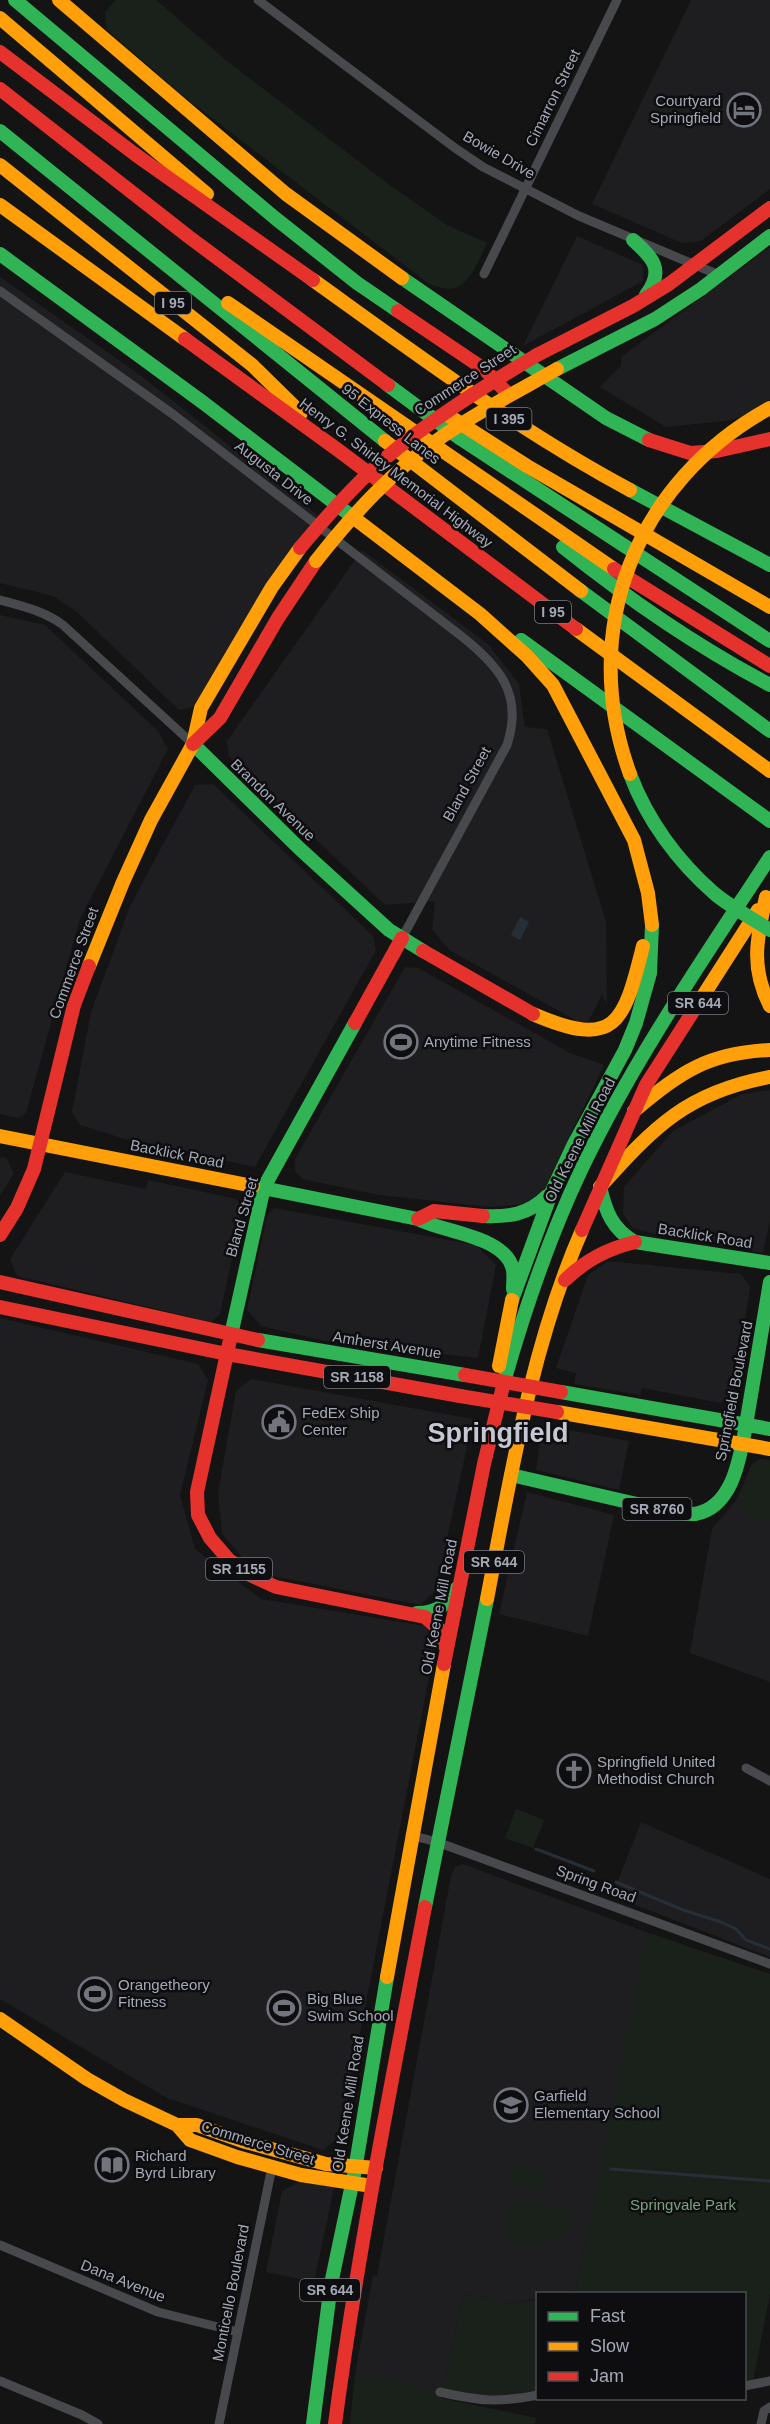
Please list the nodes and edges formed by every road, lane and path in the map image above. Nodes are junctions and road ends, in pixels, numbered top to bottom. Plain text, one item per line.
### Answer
1 (15, 0) edge
2 (58, 0) edge
3 (258, 0) edge
4 (617, 0) edge
5 (0, 18) edge
6 (0, 51) edge
7 (5, 93) edge
8 (0, 130) edge
9 (0, 165) edge
10 (526, 188) junction
11 (0, 205) edge
12 (770, 208) edge
13 (105, 217) junction
14 (770, 236) edge
15 (633, 240) junction
16 (267, 246) junction
17 (0, 254) edge
18 (696, 265) junction
19 (484, 274) dead end
20 (719, 275) junction
21 (0, 291) edge
22 (633, 306) junction
23 (350, 357) junction
24 (495, 379) junction
25 (509, 396) junction
26 (770, 408) edge
27 (770, 439) edge
28 (338, 450) junction
29 (476, 476) junction
30 (770, 563) edge
31 (0, 600) edge
32 (770, 607) edge
33 (480, 614) junction
34 (770, 641) edge
35 (770, 666) edge
36 (770, 685) edge
37 (511, 697) joint
38 (770, 731) edge
39 (193, 744) junction
40 (770, 771) edge
41 (770, 821) edge
42 (767, 861) edge
43 (768, 894) edge
44 (652, 926) junction
45 (770, 930) edge
46 (402, 938) junction
47 (770, 1006) edge
48 (770, 1050) edge
49 (770, 1077) edge
50 (634, 1111) junction
51 (0, 1136) edge
52 (40, 1145) junction
53 (600, 1187) junction
54 (264, 1188) junction
55 (552, 1191) junction
56 (418, 1219) junction
57 (0, 1234) edge
58 (635, 1242) junction
59 (770, 1263) edge
60 (0, 1282) edge
61 (770, 1282) edge
62 (561, 1284) junction
63 (512, 1300) junction
64 (0, 1307) edge
65 (231, 1335) junction
66 (227, 1354) junction
67 (746, 1425) junction
68 (770, 1429) edge
69 (489, 1434) junction
70 (742, 1444) junction
71 (770, 1449) edge
72 (511, 1476) junction
73 (461, 1580) junction
74 (415, 1613) junction
75 (447, 1651) junction
76 (746, 1768) dead end
77 (770, 1780) edge
78 (410, 1835) junction
79 (437, 1842) junction
80 (770, 1964) edge
81 (0, 2019) edge
82 (177, 2125) junction
83 (355, 2166) junction
84 (272, 2167) junction
85 (376, 2168) junction
86 (352, 2184) junction
87 (372, 2186) junction
88 (0, 2245) edge
89 (238, 2332) junction
90 (0, 2381) edge
91 (770, 2381) edge
92 (746, 2386) edge
93 (440, 2392) dead end
94 (536, 2395) edge
95 (770, 2407) edge
96 (98, 2424) edge
97 (219, 2424) edge
98 (313, 2424) edge
99 (335, 2424) edge
100 (761, 2424) edge

1 - 24 main road
2 - 27 main road
3 - 10 street, Bowie Drive
4 - 10 street, Cimarron Street
5 - 16 main road
6 - 16 main road, I 395
7 - 23 main road
8 - 13 main road, 95 Express Lanes
9 - 28 main road, I 95
10 - 15 street, Bowie Drive
10 - 19 street, Cimarron Street
11 - 28 main road, Henry G. Shirley Memorial Highway
12 - 18 main road, Commerce Street
13 - 29 main road
13 - 38 main road, 95 Express Lanes
14 - 20 main road, Commerce Street
15 - 18 street, Bowie Drive
15 - 22 main road
16 - 30 main road, I 395
17 - 33 main road
18 - 20 street, Bowie Drive
18 - 22 main road, Commerce Street
20 - 25 main road, Commerce Street, bridge
21 - 37 street, Augusta Drive
22 - 24 main road, Commerce Street, bridge
23 - 32 main road
23 - 34 main road
24 - 25 main road
24 - 39 main road, Commerce Street, bridge
25 - 39 main road, Commerce Street, bridge
26 - 45 main road, bridge
28 - 40 main road, Henry G. Shirley Memorial Highway / I 95
29 - 35 main road
29 - 36 main road
31 - 39 street, Brandon Avenue
33 - 41 main road
33 - 44 main road
37 - 46 street, Bland Street
39 - 46 main road, Brandon Avenue
39 - 52 main road, Commerce Street
42 - 69 main road, Old Keene Mill Road / SR 644
43 - 47 main road
43 - 50 main road, SR 644
44 - 46 main road, Brandon Avenue
44 - 55 main road
46 - 54 main road, Bland Street / SR 1155
48 - 50 main road
49 - 53 main road
50 - 53 main road, SR 644
51 - 52 main road, Backlick Road
52 - 54 main road, Backlick Road
52 - 57 main road, Commerce Street
53 - 58 main road
53 - 62 main road, SR 644
54 - 56 main road, Backlick Road
54 - 65 main road, Bland Street / SR 1155
55 - 56 main road, Backlick Road
55 - 63 main road
56 - 63 main road, Backlick Road
58 - 59 main road, Backlick Road
58 - 62 main road
60 - 65 main road, Amherst Avenue / SR 1158
61 - 67 main road, Springfield Boulevard / SR 8760
62 - 72 main road, SR 644
63 - 69 main road
64 - 66 main road, SR 1158
65 - 66 main road, Bland Street / SR 1155
65 - 67 main road, Amherst Avenue / SR 1158, bridge
66 - 70 main road, SR 1158, bridge
66 - 74 main road, Bland Street / SR 1155
67 - 68 main road, Amherst Avenue / SR 1158
67 - 70 main road, Springfield Boulevard / SR 8760
69 - 73 main road, Old Keene Mill Road / SR 644
70 - 71 main road, SR 1158
70 - 72 main road, Springfield Boulevard / SR 8760
72 - 79 main road, SR 644
73 - 74 main road
73 - 75 main road, Old Keene Mill Road / SR 644
74 - 75 main road
75 - 78 main road, Old Keene Mill Road / SR 644
76 - 77 street
78 - 79 street, Spring Road
78 - 83 main road, Old Keene Mill Road / SR 644
79 - 80 street, Spring Road
79 - 85 main road, SR 644
81 - 82 main road, Commerce Street
82 - 83 main road, Commerce Street
82 - 84 main road, Commerce Street
83 - 85 main road, Commerce Street
83 - 86 main road, Old Keene Mill Road / SR 644
84 - 86 main road, Commerce Street
84 - 89 street, Monticello Boulevard
85 - 87 main road, SR 644
86 - 87 main road, Commerce Street
86 - 98 main road, Old Keene Mill Road / SR 644
87 - 99 main road, SR 644
88 - 89 street, Dana Avenue
89 - 97 street, Monticello Boulevard
90 - 96 street
91 - 92 street
93 - 94 street
95 - 100 street

